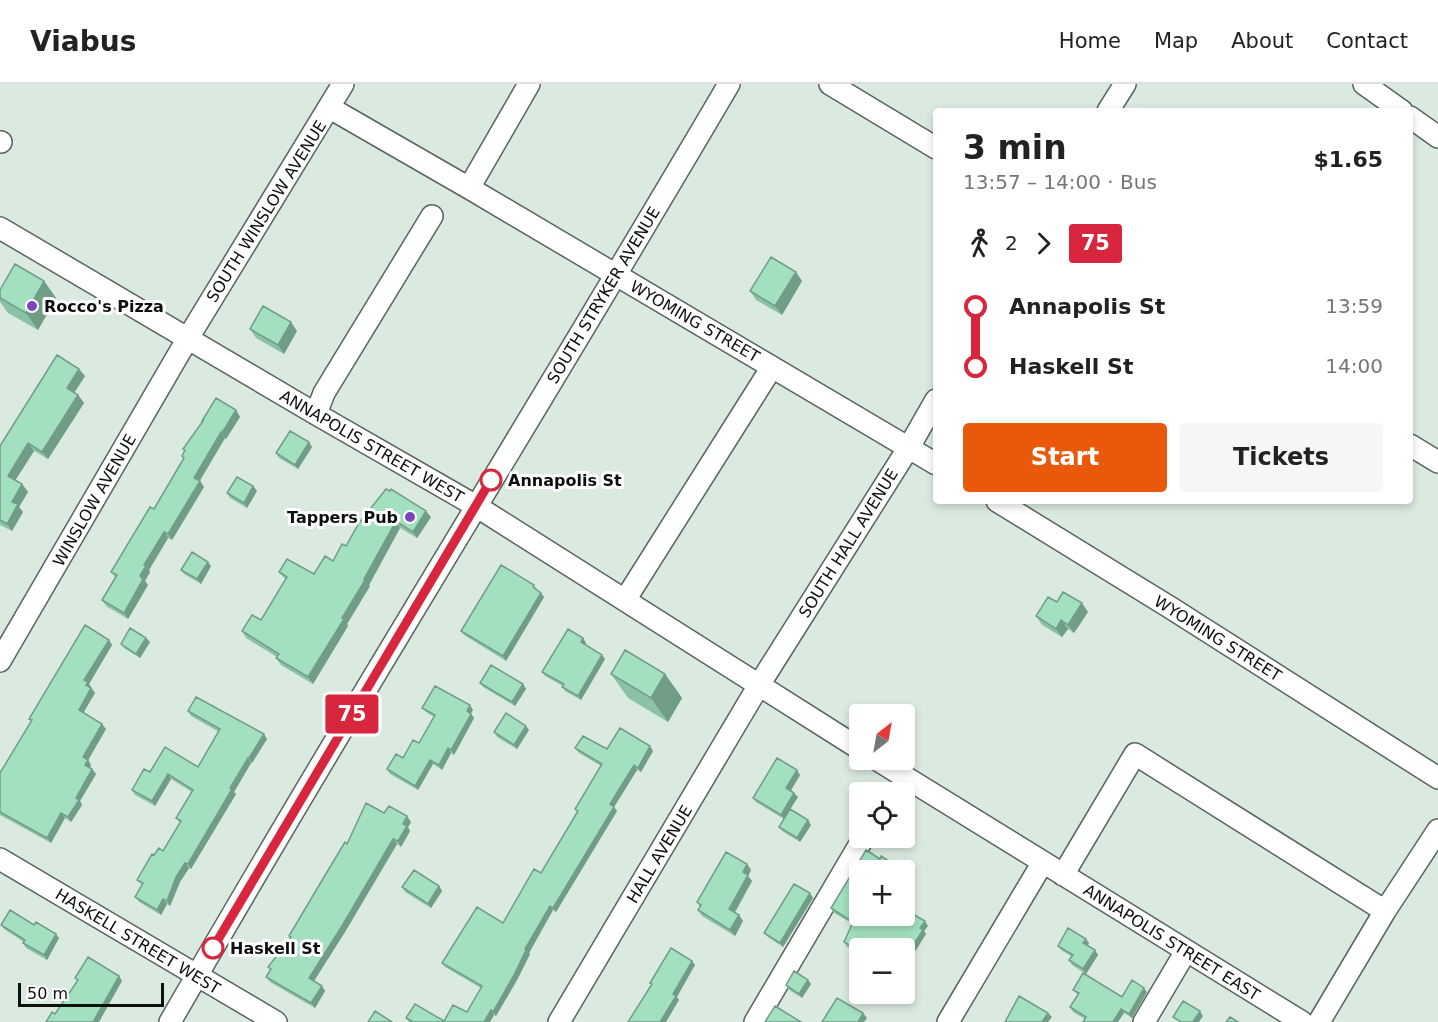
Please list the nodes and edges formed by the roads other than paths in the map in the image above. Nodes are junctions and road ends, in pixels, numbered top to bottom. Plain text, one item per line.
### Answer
1 (343, 84) edge
2 (529, 84) edge
3 (729, 84) edge
4 (830, 84) edge
5 (1125, 84) edge
6 (1364, 84) edge
7 (330, 108) junction
8 (1110, 108) edge
9 (1398, 108) edge
10 (1413, 119) edge
11 (1437, 134) edge
12 (933, 146) edge
13 (469, 188) junction
14 (432, 216) dead end
15 (0, 228) edge
16 (617, 275) junction
17 (188, 338) junction
18 (772, 367) junction
19 (933, 405) edge
20 (316, 414) junction
21 (909, 447) junction
22 (1413, 447) edge
23 (933, 462) edge
24 (1438, 462) edge
25 (1002, 504) edge
26 (476, 506) junction
27 (625, 600) junction
28 (0, 661) edge
29 (759, 685) junction
30 (849, 742) edge
31 (885, 770) edge
32 (1438, 778) edge
33 (894, 782) edge
34 (915, 794) edge
35 (1438, 830) edge
36 (858, 848) edge
37 (0, 859) edge
38 (1043, 862) junction
39 (1063, 875) junction
40 (1385, 911) junction
41 (1186, 951) junction
42 (197, 976) junction
43 (170, 1022) edge
44 (276, 1022) edge
45 (559, 1022) edge
46 (755, 1022) edge
47 (948, 1022) edge
48 (1143, 1022) edge
49 (1302, 1022) edge
50 (1319, 1022) edge

1 - 7 street, SOUTH WINSLOW AVENUE
2 - 13 street
3 - 16 street, SOUTH STRYKER AVENUE
4 - 12 street
5 - 8 street
6 - 9 street
7 - 13 street, WYOMING STREET
7 - 17 street, SOUTH WINSLOW AVENUE
10 - 11 street
13 - 16 street, WYOMING STREET
14 - 20 street
15 - 17 street, ANNAPOLIS STREET WEST
16 - 18 street, WYOMING STREET
16 - 26 street, SOUTH STRYKER AVENUE
17 - 20 street, ANNAPOLIS STREET WEST
17 - 28 street, WINSLOW AVENUE
18 - 21 street, WYOMING STREET
18 - 27 street
19 - 21 street, SOUTH HALL AVENUE
20 - 26 street, ANNAPOLIS STREET WEST
21 - 23 street, WYOMING STREET
21 - 29 street, SOUTH HALL AVENUE
22 - 24 street
25 - 32 street, WYOMING STREET
26 - 27 street, ANNAPOLIS STREET WEST
26 - 42 street, SOUTH STRYKER AVENUE
27 - 29 street, ANNAPOLIS STREET WEST
29 - 30 street, ANNAPOLIS STREET WEST
29 - 45 street, HALL AVENUE
31 - 33 street
34 - 38 street
35 - 40 street
36 - 46 street
37 - 42 street, HASKELL STREET WEST
38 - 39 street, ANNAPOLIS STREET EAST
38 - 47 street
39 - 40 street
39 - 41 street, ANNAPOLIS STREET EAST
40 - 50 street
41 - 48 street
41 - 49 street, ANNAPOLIS STREET EAST
42 - 43 street, SOUTH STRYKER AVENUE
42 - 44 street, HASKELL STREET WEST

